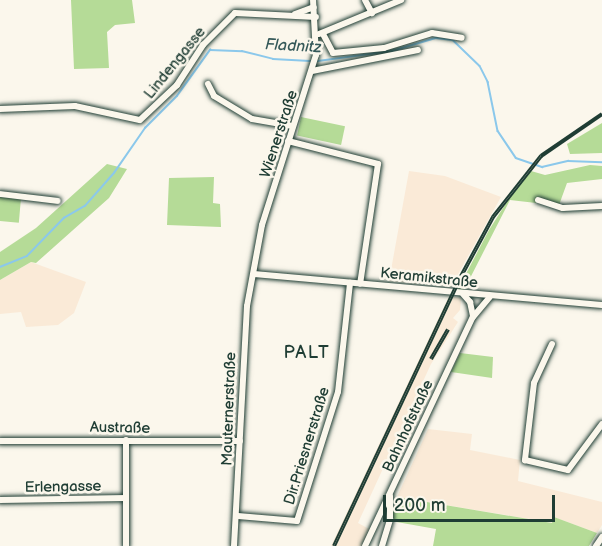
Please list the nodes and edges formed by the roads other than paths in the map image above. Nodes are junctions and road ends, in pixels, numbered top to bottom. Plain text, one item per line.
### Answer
1 (365, 0) edge
2 (401, 0) edge
3 (313, 4) edge
4 (372, 13) junction
5 (295, 14) junction
6 (316, 17) junction
7 (320, 34) junction
8 (462, 38) dead end
9 (418, 50) dead end
10 (312, 71) junction
11 (207, 84) dead end
12 (0, 109) edge
13 (292, 126) junction
14 (288, 141) junction
15 (0, 194) edge
16 (538, 200) dead end
17 (58, 201) dead end
18 (602, 206) edge
19 (254, 274) junction
20 (350, 283) junction
21 (360, 284) junction
22 (463, 294) junction
23 (490, 297) junction
24 (602, 304) edge
25 (473, 317) junction
26 (552, 344) dead end
27 (602, 424) edge
28 (126, 440) junction
29 (0, 441) edge
30 (240, 441) junction
31 (390, 495) junction
32 (126, 498) junction
33 (0, 500) edge
34 (237, 516) junction
35 (602, 537) edge
36 (126, 546) edge
37 (234, 546) edge
38 (365, 546) edge
39 (382, 546) edge
40 (596, 546) edge

1 - 4 street
2 - 4 street
3 - 5 street, Lindengasse
3 - 6 street, Wienerstraße
4 - 7 street
5 - 6 street, Lindengasse
5 - 12 street, Lindengasse
6 - 7 street, Wienerstraße
7 - 8 street
7 - 10 street, Wienerstraße
9 - 10 street
10 - 13 street, Wienerstraße
11 - 13 street
13 - 14 street, Wienerstraße
14 - 19 street, Wienerstraße
14 - 21 street
15 - 17 street
16 - 18 street
19 - 20 street, Keramikstraße
19 - 30 street, Mauternerstraße
20 - 21 street, Keramikstraße
20 - 34 street, Dir.Priesnerstraße
21 - 22 street, Keramikstraße
22 - 23 street, Keramikstraße
22 - 25 street
23 - 24 street, Keramikstraße
23 - 25 street, Bahnhofstraße
25 - 31 street, Bahnhofstraße
26 - 27 street
28 - 29 street, Austraße
28 - 30 street, Austraße
28 - 32 street
30 - 34 street, Mauternerstraße
31 - 38 street, Bahnhofstraße
31 - 39 street
32 - 33 street, Erlengasse
32 - 36 street
34 - 37 street, Mauternerstraße
35 - 40 street

